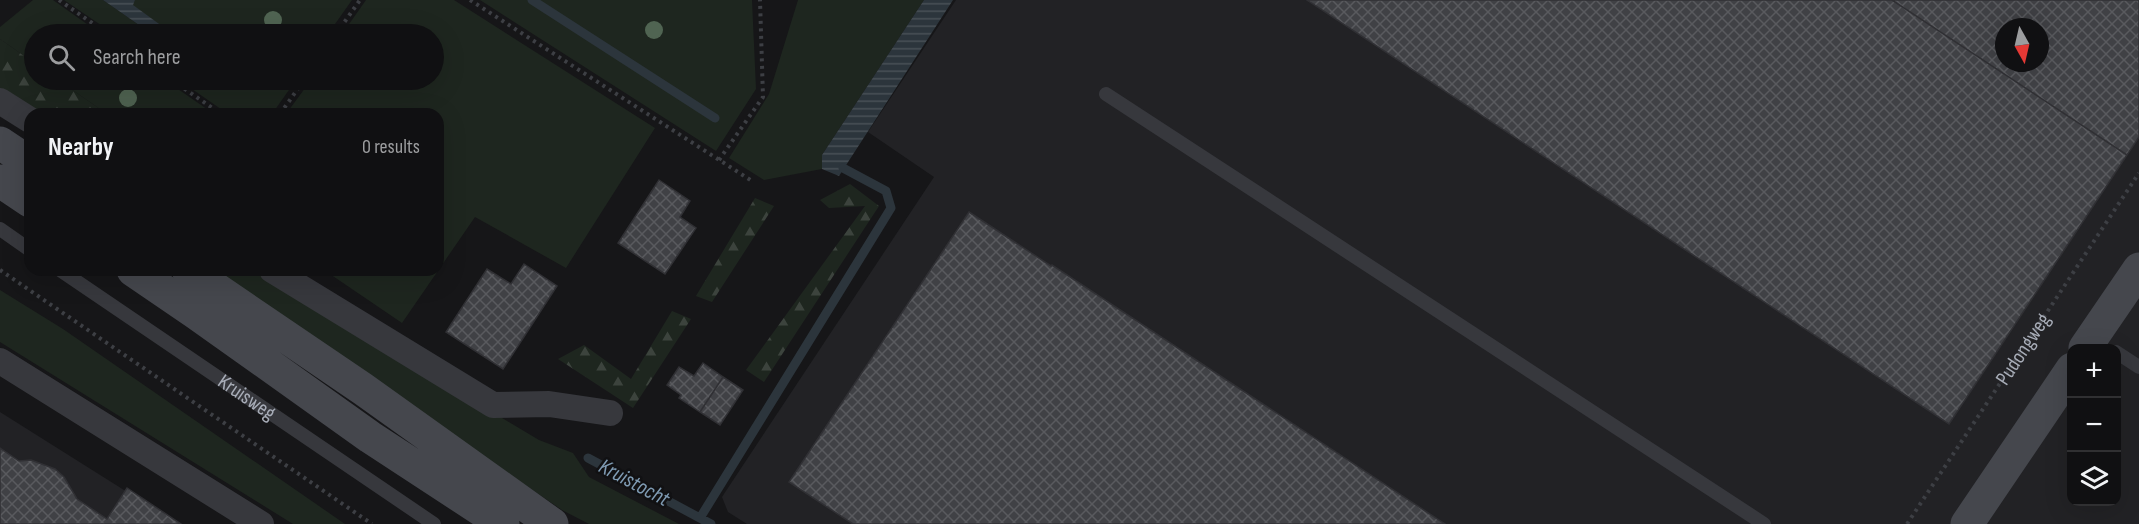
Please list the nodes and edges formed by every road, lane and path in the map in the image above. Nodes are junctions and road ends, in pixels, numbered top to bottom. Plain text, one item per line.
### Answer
1 (59, 0) edge
2 (360, 0) edge
3 (470, 0) edge
4 (759, 0) edge
5 (94, 24) edge
6 (343, 24) edge
7 (186, 90) edge
8 (297, 90) edge
9 (1106, 94) dead end
10 (0, 101) edge
11 (212, 108) edge
12 (284, 108) edge
13 (24, 116) edge
14 (0, 143) edge
15 (24, 159) edge
16 (719, 160) junction
17 (2139, 173) edge
18 (0, 181) edge
19 (752, 181) dead end
20 (24, 197) edge
21 (0, 229) edge
22 (24, 246) edge
23 (2139, 269) edge
24 (0, 270) edge
25 (69, 276) edge
26 (142, 276) edge
27 (197, 276) edge
28 (282, 276) edge
29 (2103, 344) edge
30 (2121, 357) edge
31 (0, 361) edge
32 (2139, 367) edge
33 (2067, 376) edge
34 (610, 413) dead end
35 (261, 524) edge
36 (372, 524) edge
37 (434, 524) edge
38 (503, 524) edge
39 (552, 524) edge
40 (1764, 524) edge
41 (1907, 524) edge
42 (1967, 524) edge

1 - 5 path
2 - 6 path
3 - 16 path
4 - 16 path
7 - 11 path
8 - 12 path
9 - 40 lane
10 - 13 street
14 - 15 main road
16 - 19 path
17 - 41 path, Pudongweg
18 - 20 main road
21 - 22 lane
23 - 29 main road
24 - 36 path, Kruisweg
25 - 37 lane, Kruisweg
26 - 38 main road, Kruisweg
27 - 39 main road
28 - 34 street
30 - 32 lane
31 - 35 street
33 - 42 main road

